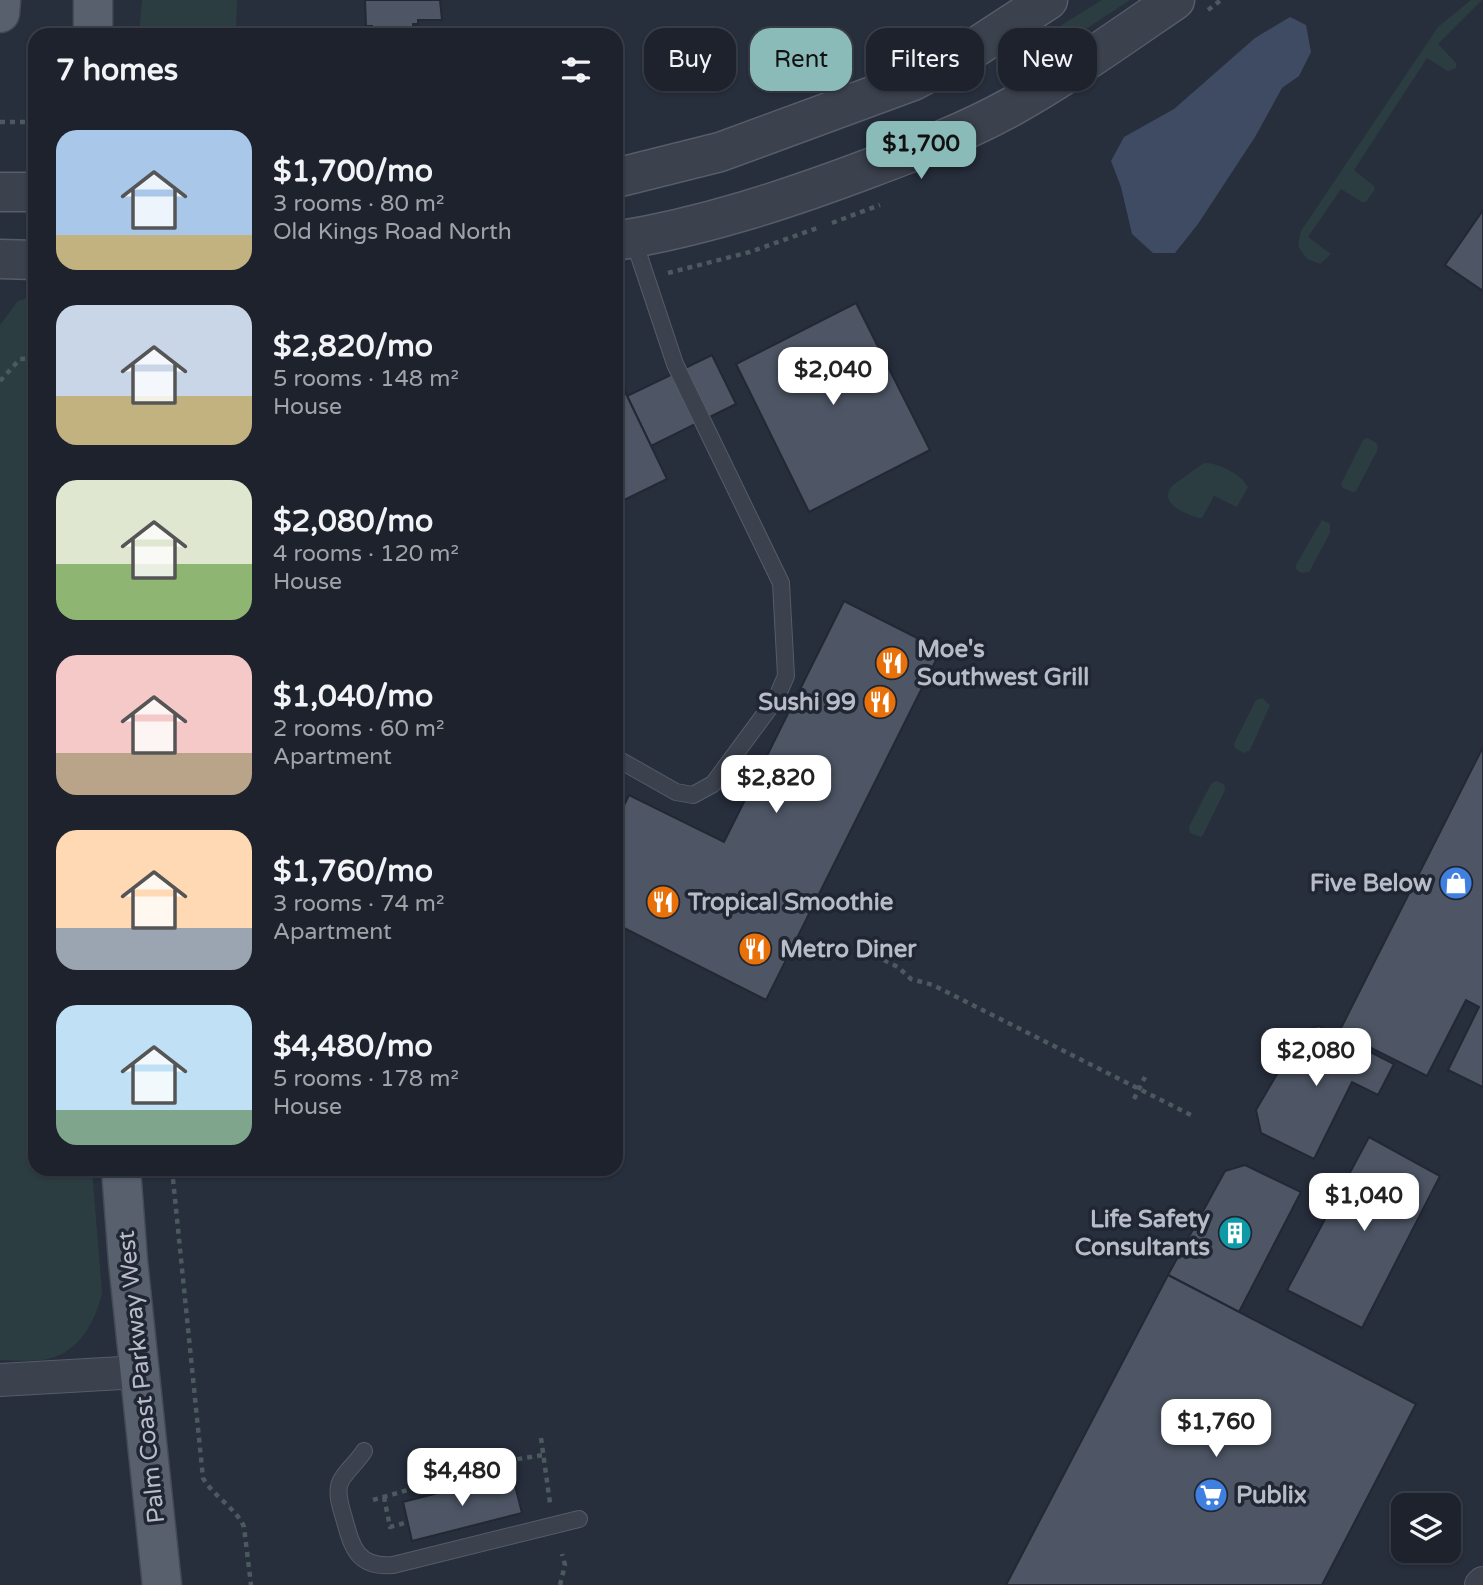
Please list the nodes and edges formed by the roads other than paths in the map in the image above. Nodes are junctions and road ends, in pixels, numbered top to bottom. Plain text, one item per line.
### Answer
1 (1, 0) edge
2 (93, 0) edge
3 (1048, 0) edge
4 (1175, 0) edge
5 (0, 13) edge
6 (93, 28) edge
7 (623, 176) edge
8 (0, 192) edge
9 (28, 192) edge
10 (625, 240) edge
11 (0, 259) edge
12 (28, 260) edge
13 (623, 762) edge
14 (122, 1176) edge
15 (139, 1372) junction
16 (0, 1380) edge
17 (364, 1451) dead end
18 (579, 1519) dead end
19 (162, 1585) edge

1 - 5 main road
2 - 6 main road
3 - 7 street
4 - 10 street
8 - 9 street
10 - 13 lane
11 - 12 street
14 - 15 main road, Palm Coast Parkway West
15 - 16 street
15 - 19 main road, Palm Coast Parkway West
17 - 18 lane

